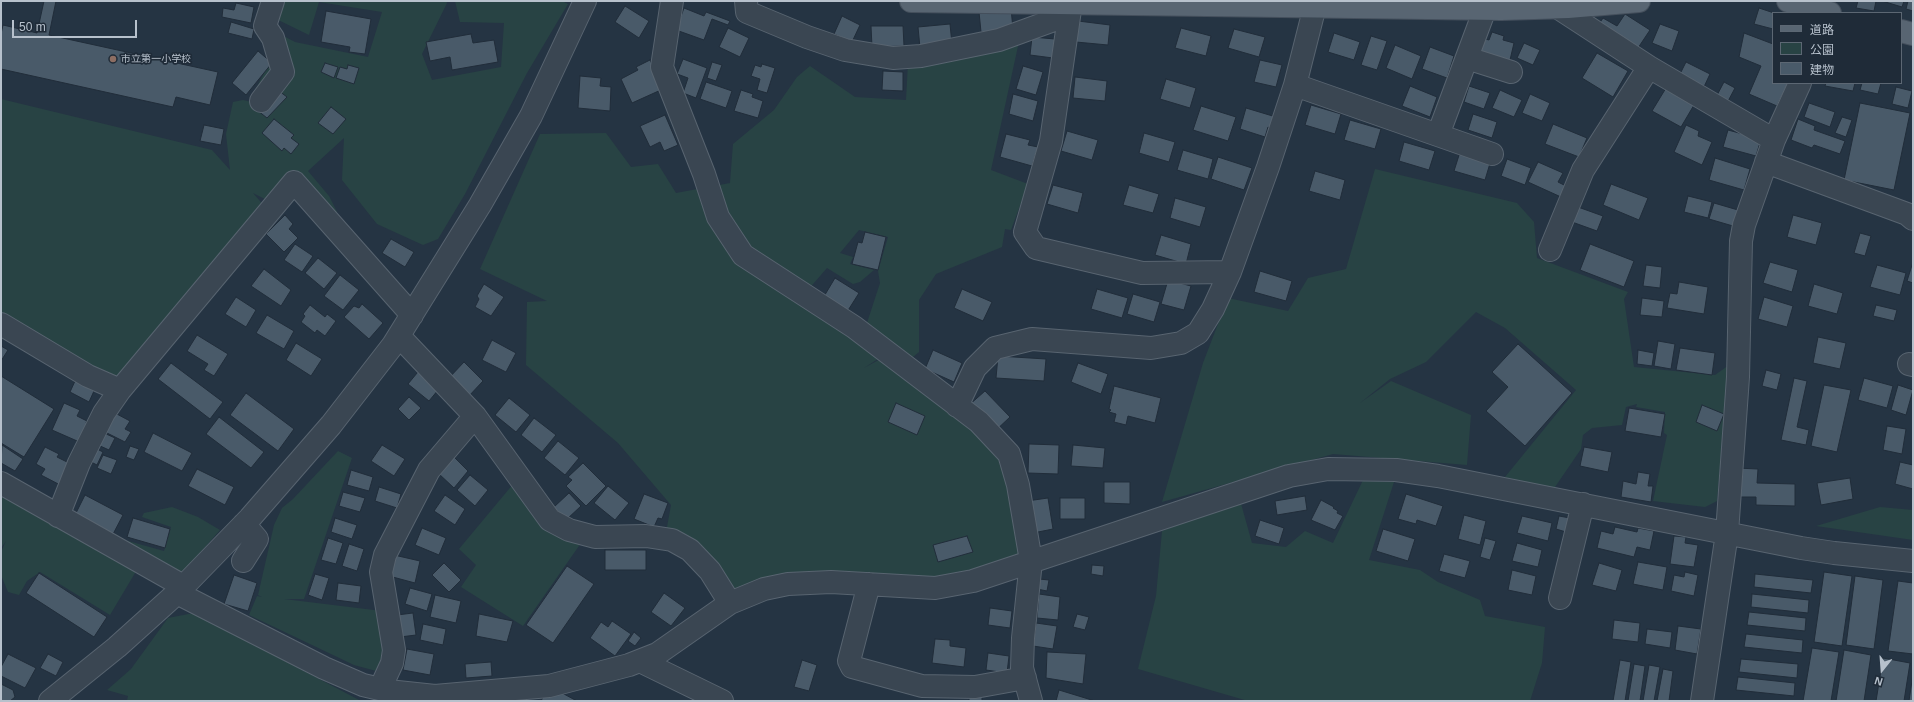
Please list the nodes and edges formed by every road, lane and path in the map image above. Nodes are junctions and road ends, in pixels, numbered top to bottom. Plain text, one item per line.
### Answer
1 (272, 1) edge
2 (585, 1) edge
3 (672, 1) edge
4 (746, 1) edge
5 (911, 1) edge
6 (922, 1) edge
7 (1639, 1) edge
8 (1788, 1) edge
9 (1836, 1) edge
10 (1063, 3) junction
11 (1451, 5) edge
12 (1315, 6) junction
13 (1557, 7) junction
14 (1485, 9) junction
15 (1827, 12) edge
16 (1831, 12) edge
17 (1902, 31) edge
18 (1913, 34) edge
19 (1467, 58) junction
20 (1649, 67) junction
21 (1511, 72) dead end
22 (1800, 84) edge
23 (1295, 85) junction
24 (261, 101) dead end
25 (1438, 135) junction
26 (1774, 140) junction
27 (1492, 154) dead end
28 (1766, 162) junction
29 (1913, 219) edge
30 (1550, 250) dead end
31 (1230, 272) junction
32 (412, 315) junction
33 (1, 324) edge
34 (399, 336) junction
35 (120, 390) junction
36 (957, 406) junction
37 (475, 416) junction
38 (1, 483) edge
39 (1583, 504) junction
40 (58, 516) junction
41 (244, 524) junction
42 (1727, 533) junction
43 (243, 561) dead end
44 (1031, 561) junction
45 (1913, 561) edge
46 (869, 584) junction
47 (180, 589) junction
48 (1560, 598) dead end
49 (730, 603) junction
50 (640, 661) junction
51 (1025, 678) junction
52 (380, 689) junction
53 (435, 698) edge
54 (50, 701) edge
55 (722, 701) edge
56 (1032, 701) edge
57 (1702, 701) edge

1 - 24 street
2 - 32 street
3 - 36 street
4 - 10 street
5 - 6 main road
6 - 10 main road
7 - 13 main road
8 - 15 main road
9 - 16 street
10 - 12 main road
10 - 31 street
11 - 12 main road
11 - 14 main road
12 - 23 street
13 - 14 main road
13 - 20 street
14 - 19 street
17 - 18 main road
19 - 21 street
19 - 25 street
20 - 26 street
20 - 30 street
22 - 26 street
23 - 25 street
23 - 31 street
25 - 27 street
26 - 28 street
28 - 29 street
28 - 42 street
31 - 36 street
32 - 34 street
32 - 35 street
33 - 35 street
34 - 37 street
34 - 41 street
35 - 40 street
36 - 44 street
37 - 49 street
37 - 52 street
38 - 40 street
39 - 42 street
39 - 44 street
39 - 48 street
40 - 47 street
41 - 43 street
41 - 47 street
42 - 45 street
42 - 57 street
44 - 46 street
44 - 51 street
46 - 49 street
46 - 51 street
47 - 52 street
47 - 54 street
49 - 50 street
50 - 53 street
50 - 55 street
51 - 56 street
52 - 53 street

